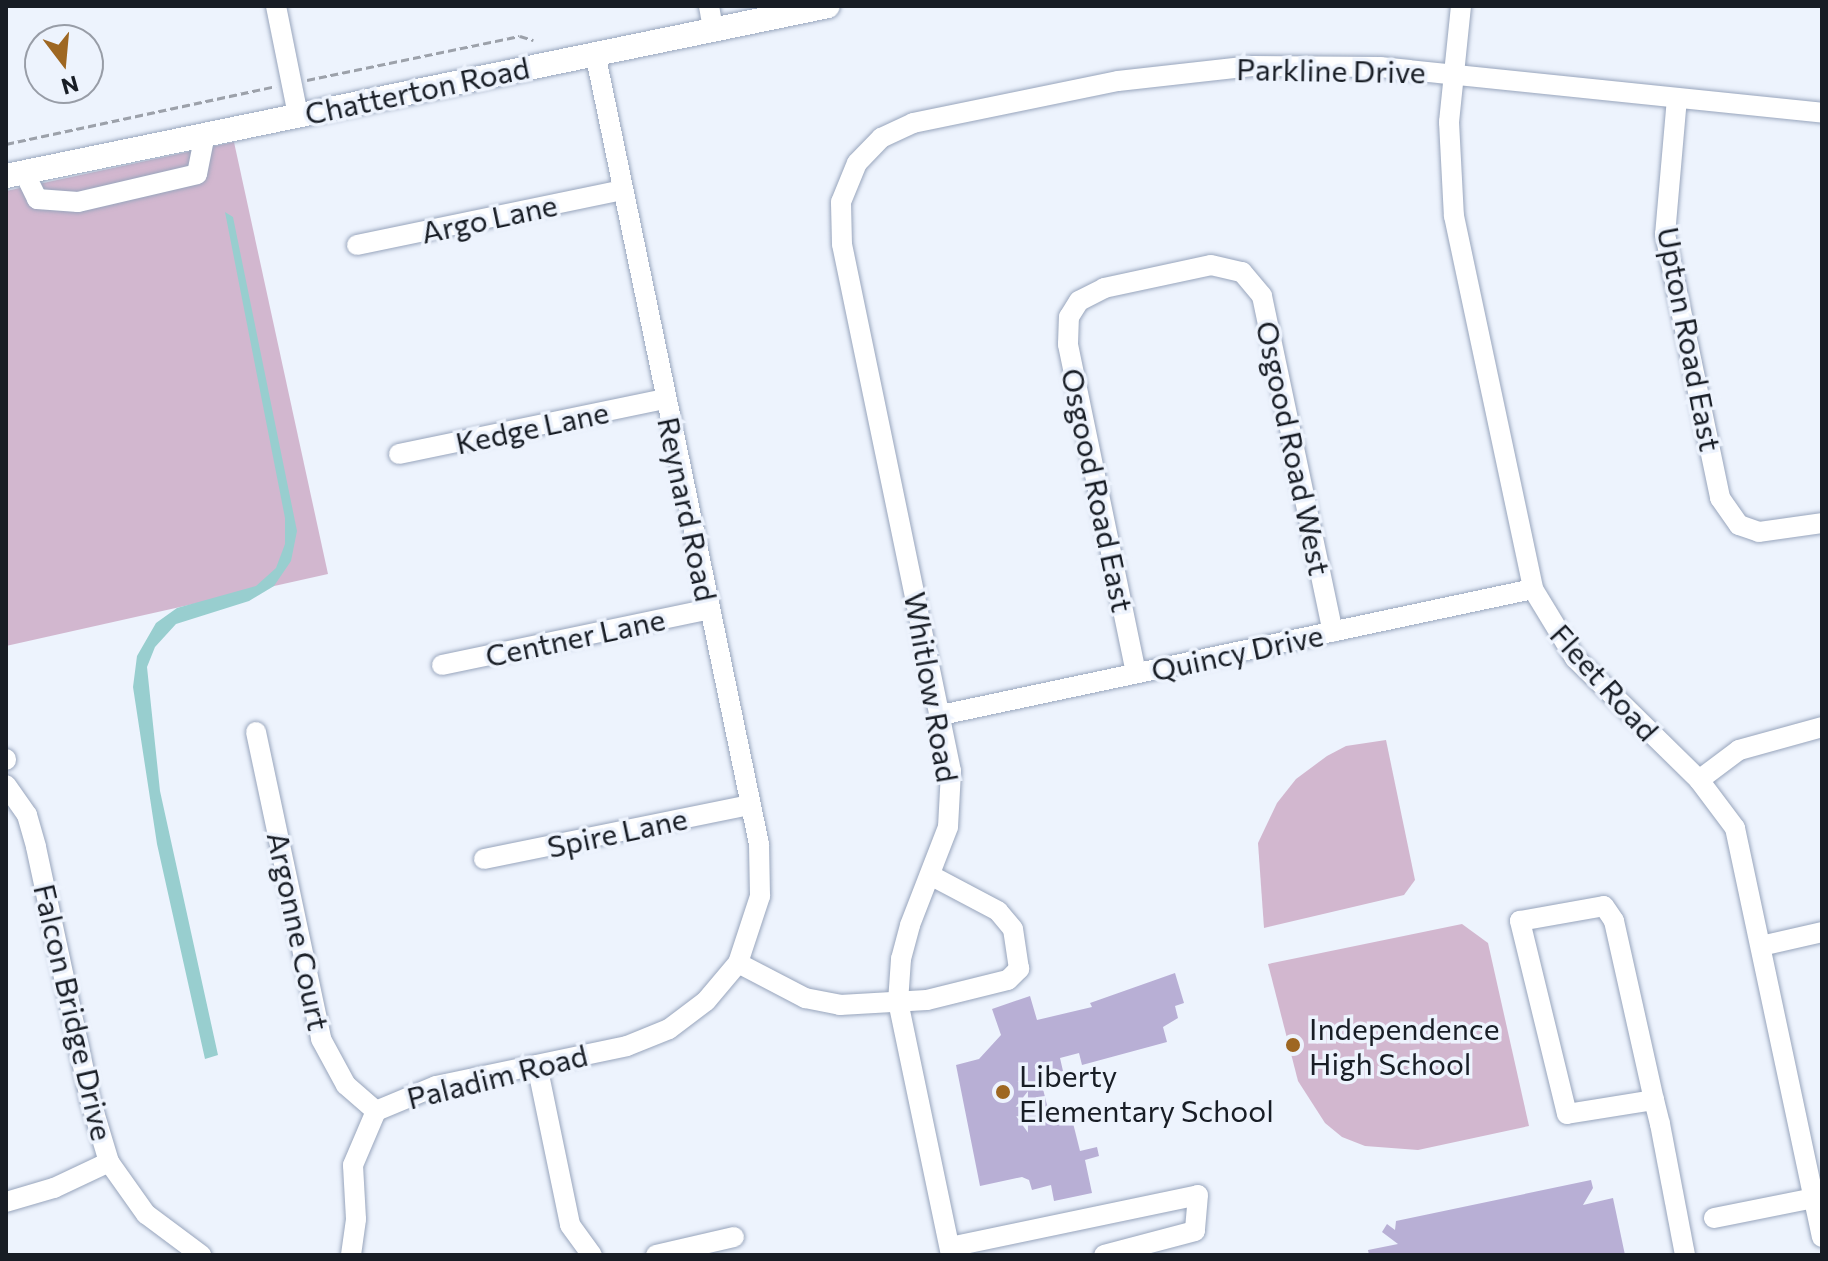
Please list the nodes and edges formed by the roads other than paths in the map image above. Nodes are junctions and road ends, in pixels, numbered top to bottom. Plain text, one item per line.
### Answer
1 (276, 6) edge
2 (828, 6) edge
3 (1461, 6) edge
4 (711, 17) edge
5 (595, 53) junction
6 (1454, 74) junction
7 (1677, 98) junction
8 (1822, 113) edge
9 (298, 115) junction
10 (205, 134) junction
11 (857, 163) joint
12 (15, 174) edge
13 (622, 190) junction
14 (357, 245) dead end
15 (1073, 308) joint
16 (664, 399) junction
17 (399, 454) dead end
18 (1822, 523) edge
19 (1533, 589) junction
20 (709, 609) junction
21 (1333, 632) junction
22 (442, 665) dead end
23 (1136, 673) junction
24 (941, 715) junction
25 (1822, 727) edge
26 (256, 732) dead end
27 (1699, 780) junction
28 (6, 785) edge
29 (750, 805) junction
30 (484, 859) dead end
31 (930, 875) junction
32 (1822, 932) edge
33 (1761, 946) junction
34 (738, 963) junction
35 (898, 1002) junction
36 (537, 1065) junction
37 (1654, 1100) junction
38 (376, 1111) junction
39 (109, 1162) junction
40 (1814, 1198) junction
41 (6, 1202) edge
42 (1714, 1218) dead end
43 (734, 1237) dead end
44 (1822, 1237) edge
45 (950, 1251) edge
46 (201, 1255) edge
47 (351, 1255) edge
48 (592, 1255) edge
49 (656, 1255) edge
50 (1104, 1255) edge
51 (1685, 1255) edge

1 - 9 street
2 - 4 main road, Chatterton Road
3 - 6 street, Fleet Road
4 - 5 main road, Chatterton Road
5 - 9 main road, Chatterton Road
5 - 13 street, Reynard Road
6 - 7 street, Parkline Drive
6 - 11 street, Parkline Drive
6 - 19 street, Fleet Road
7 - 8 street, Parkline Drive
7 - 18 street, Upton Road East
9 - 10 main road, Chatterton Road
10 - 12 main road, Chatterton Road
10 - 12 street
11 - 24 street, Whitlow Road
13 - 14 street, Argo Lane
13 - 16 street, Reynard Road
15 - 21 street, Osgood Road West
15 - 23 street, Osgood Road East
16 - 17 street, Kedge Lane
16 - 20 street, Reynard Road
19 - 21 street, Quincy Drive
19 - 27 street, Fleet Road
20 - 22 street, Centner Lane
20 - 29 street, Reynard Road
21 - 23 street, Quincy Drive
23 - 24 street, Quincy Drive
24 - 31 street, Whitlow Road
25 - 27 street
26 - 38 street, Argonne Court
27 - 33 street, Fleet Road
28 - 39 street, Falcon Bridge Drive
29 - 30 street, Spire Lane
29 - 34 street, Reynard Road
31 - 35 street, Whitlow Road
31 - 35 street
32 - 33 street
33 - 40 street, Fleet Road
34 - 35 street
34 - 36 street, Paladim Road
35 - 45 street, Whitlow Road
36 - 38 street, Paladim Road
36 - 48 street
37 - 37 street
37 - 51 street
38 - 47 street, Paladim Road
39 - 41 street
39 - 46 street, Falcon Bridge Drive
40 - 42 street
40 - 44 street, Fleet Road
43 - 49 street
45 - 50 street

